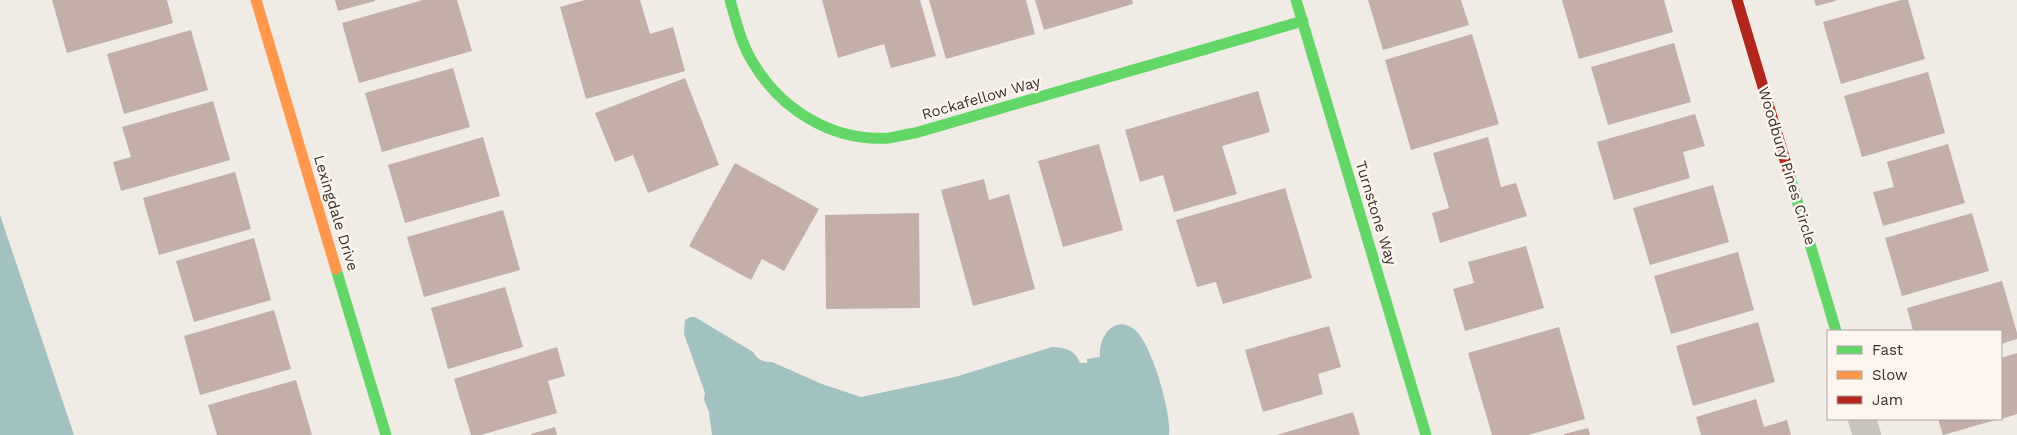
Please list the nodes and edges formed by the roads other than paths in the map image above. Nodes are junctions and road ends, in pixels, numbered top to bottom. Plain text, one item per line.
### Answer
1 (256, 0) edge
2 (730, 0) edge
3 (1296, 0) edge
4 (1737, 0) edge
5 (1303, 21) junction
6 (1836, 330) edge
7 (1862, 420) edge
8 (386, 435) edge
9 (1426, 435) edge
10 (1867, 435) edge

1 - 8 street, Lexingdale Drive
2 - 5 street, Rockafellow Way
3 - 5 street, Turnstone Way
4 - 6 street, Woodbury Pines Circle
5 - 9 street, Turnstone Way
7 - 10 street

